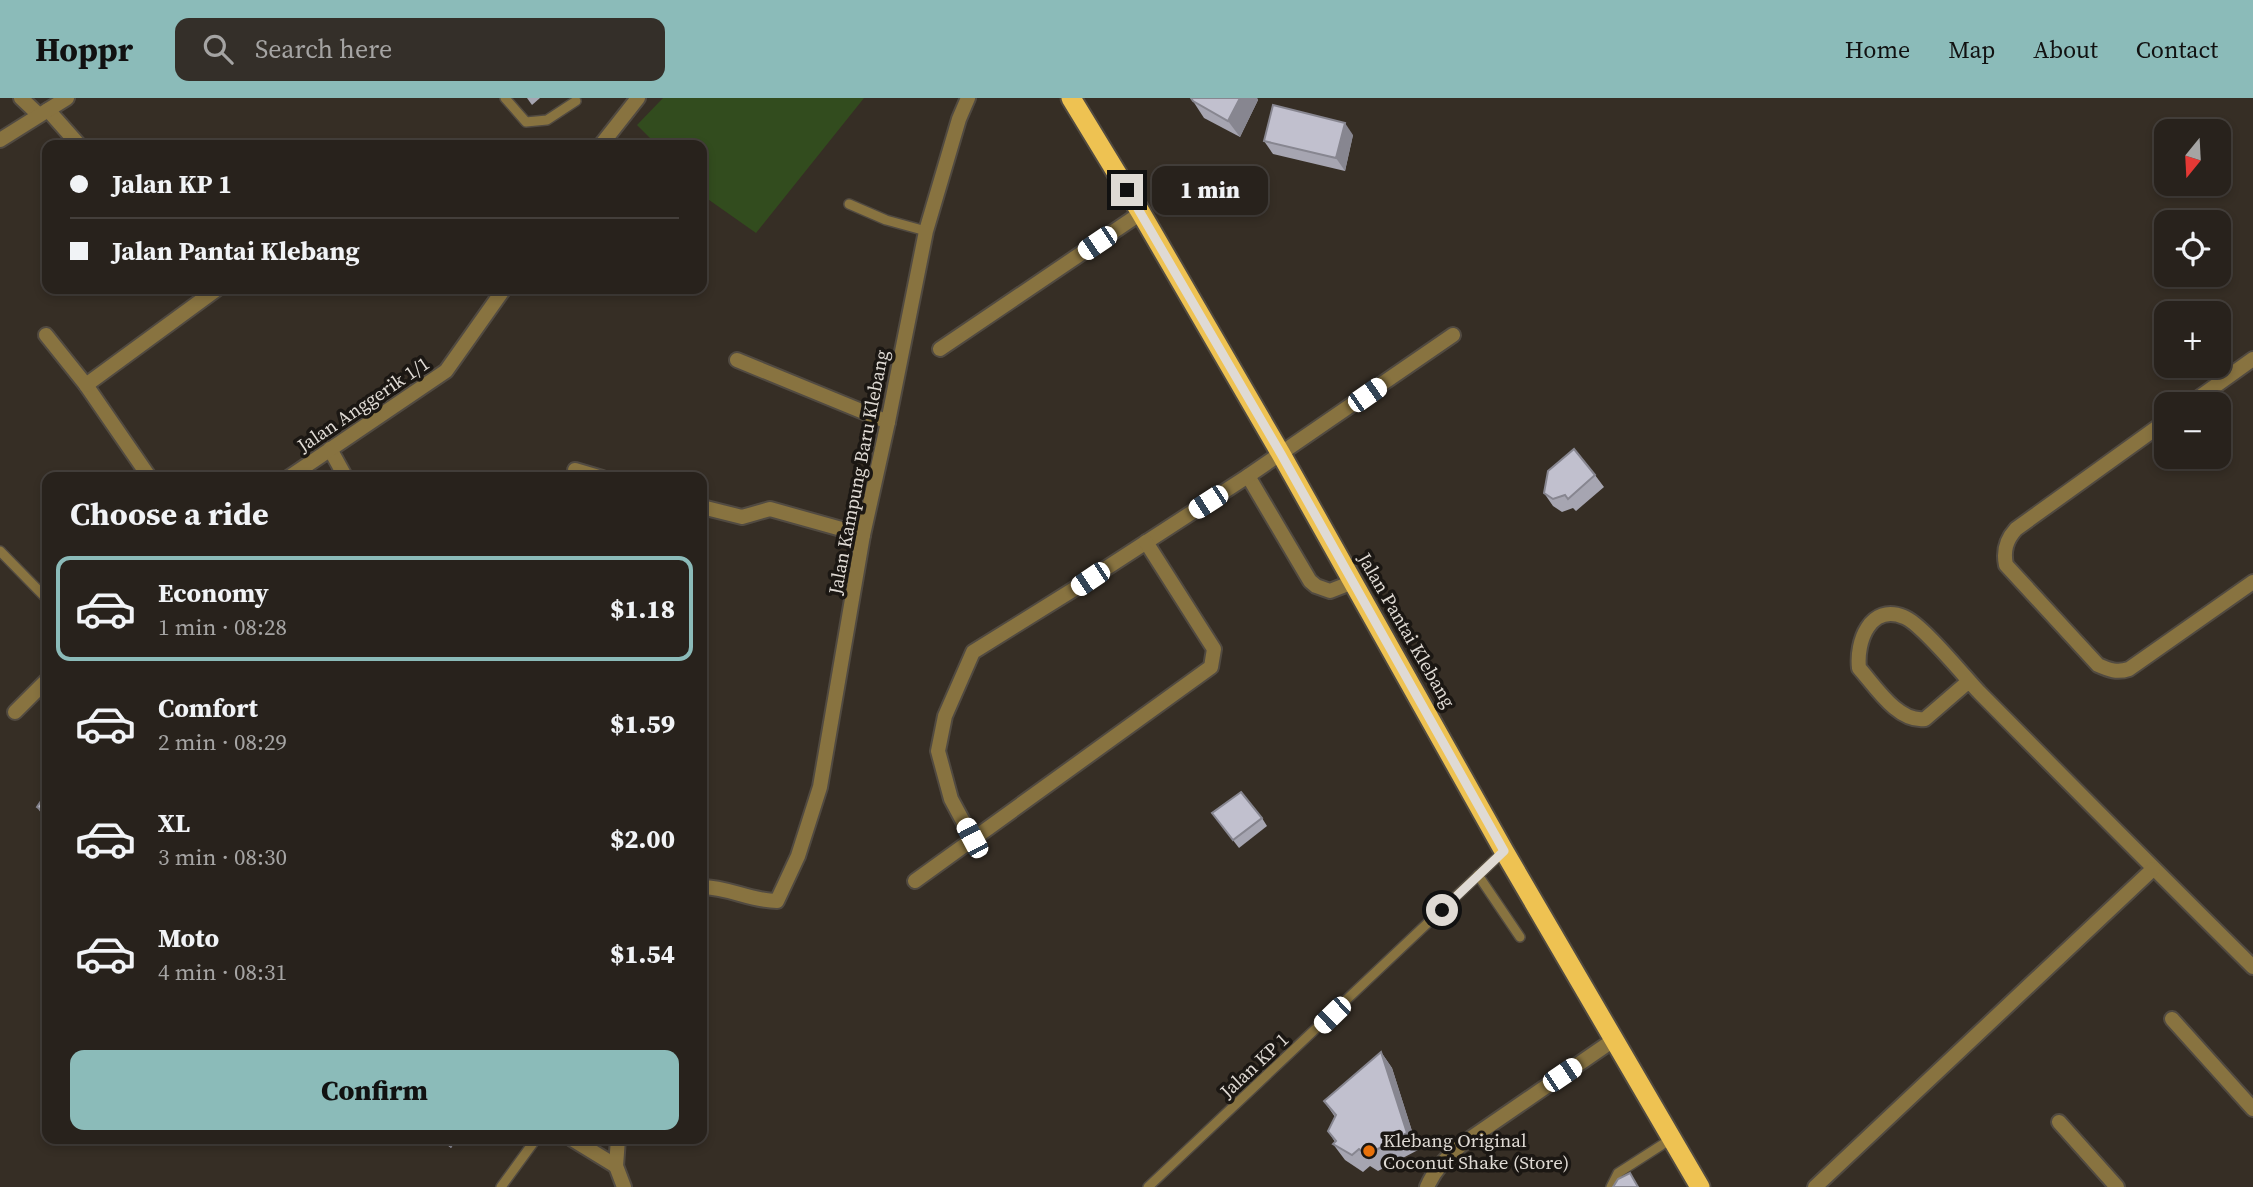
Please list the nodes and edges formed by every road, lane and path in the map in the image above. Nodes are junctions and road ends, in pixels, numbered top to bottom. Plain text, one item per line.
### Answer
1 (21, 98) edge
2 (67, 98) edge
3 (505, 98) edge
4 (638, 98) edge
5 (968, 98) edge
6 (1071, 98) edge
7 (576, 102) dead end
8 (43, 113) junction
9 (0, 140) edge
10 (73, 140) edge
11 (605, 140) edge
12 (849, 204) dead end
13 (1141, 213) junction
14 (926, 231) junction
15 (210, 294) edge
16 (500, 294) edge
17 (46, 335) dead end
18 (1453, 335) dead end
19 (940, 349) dead end
20 (2253, 359) edge
21 (737, 360) dead end
22 (86, 385) junction
23 (2207, 392) edge
24 (888, 422) junction
25 (2154, 430) edge
26 (330, 449) junction
27 (1281, 454) junction
28 (575, 470) dead end
29 (145, 472) edge
30 (297, 472) edge
31 (343, 472) edge
32 (582, 472) edge
33 (1248, 476) junction
34 (707, 508) edge
35 (863, 536) junction
36 (1146, 542) junction
37 (0, 551) edge
38 (1353, 582) junction
39 (2253, 582) edge
40 (42, 594) edge
41 (1969, 681) junction
42 (42, 685) edge
43 (15, 712) dead end
44 (972, 838) junction
45 (1504, 851) junction
46 (2153, 869) junction
47 (1478, 875) junction
48 (915, 881) dead end
49 (707, 888) edge
50 (1520, 937) dead end
51 (2253, 967) edge
52 (2172, 1019) dead end
53 (1615, 1039) junction
54 (2253, 1109) edge
55 (2059, 1122) dead end
56 (1672, 1139) junction
57 (532, 1144) edge
58 (580, 1144) edge
59 (618, 1144) edge
60 (616, 1166) junction
61 (501, 1187) edge
62 (624, 1187) edge
63 (1148, 1187) edge
64 (1427, 1187) edge
65 (1612, 1187) edge
66 (1700, 1187) edge
67 (1815, 1187) edge
68 (2117, 1187) edge

1 - 8 street
2 - 8 street
3 - 7 lane
4 - 11 street
5 - 14 street, Jalan Kampung Baru Klebang
6 - 13 highway, Jalan Pantai Klebang
8 - 9 street
8 - 10 street
12 - 14 lane
13 - 19 street
13 - 27 highway, Jalan Pantai Klebang
14 - 24 street, Jalan Kampung Baru Klebang
15 - 22 street
16 - 26 street, Jalan Anggerik 1/1
17 - 22 street
18 - 27 street
20 - 23 street
21 - 24 street
22 - 29 street
24 - 35 street, Jalan Kampung Baru Klebang
25 - 39 street
26 - 30 street, Jalan Anggerik 1/1
26 - 31 street
27 - 33 street
27 - 38 highway, Jalan Pantai Klebang
28 - 32 street
33 - 36 street
33 - 38 street
34 - 35 street
35 - 49 street, Jalan Kampung Baru Klebang
36 - 44 street
36 - 44 street
37 - 40 lane
38 - 45 highway, Jalan Pantai Klebang
41 - 41 street
41 - 46 street
42 - 43 street
44 - 48 street
45 - 47 lane, Jalan KP 1
45 - 53 highway, Jalan Pantai Klebang
46 - 51 street
46 - 67 street
47 - 50 lane
47 - 63 lane, Jalan KP 1
52 - 54 street
53 - 56 highway, Jalan Pantai Klebang
53 - 64 street
55 - 68 street
56 - 65 lane
56 - 66 highway, Jalan Pantai Klebang
57 - 61 lane
58 - 60 street
59 - 60 street
60 - 62 street

